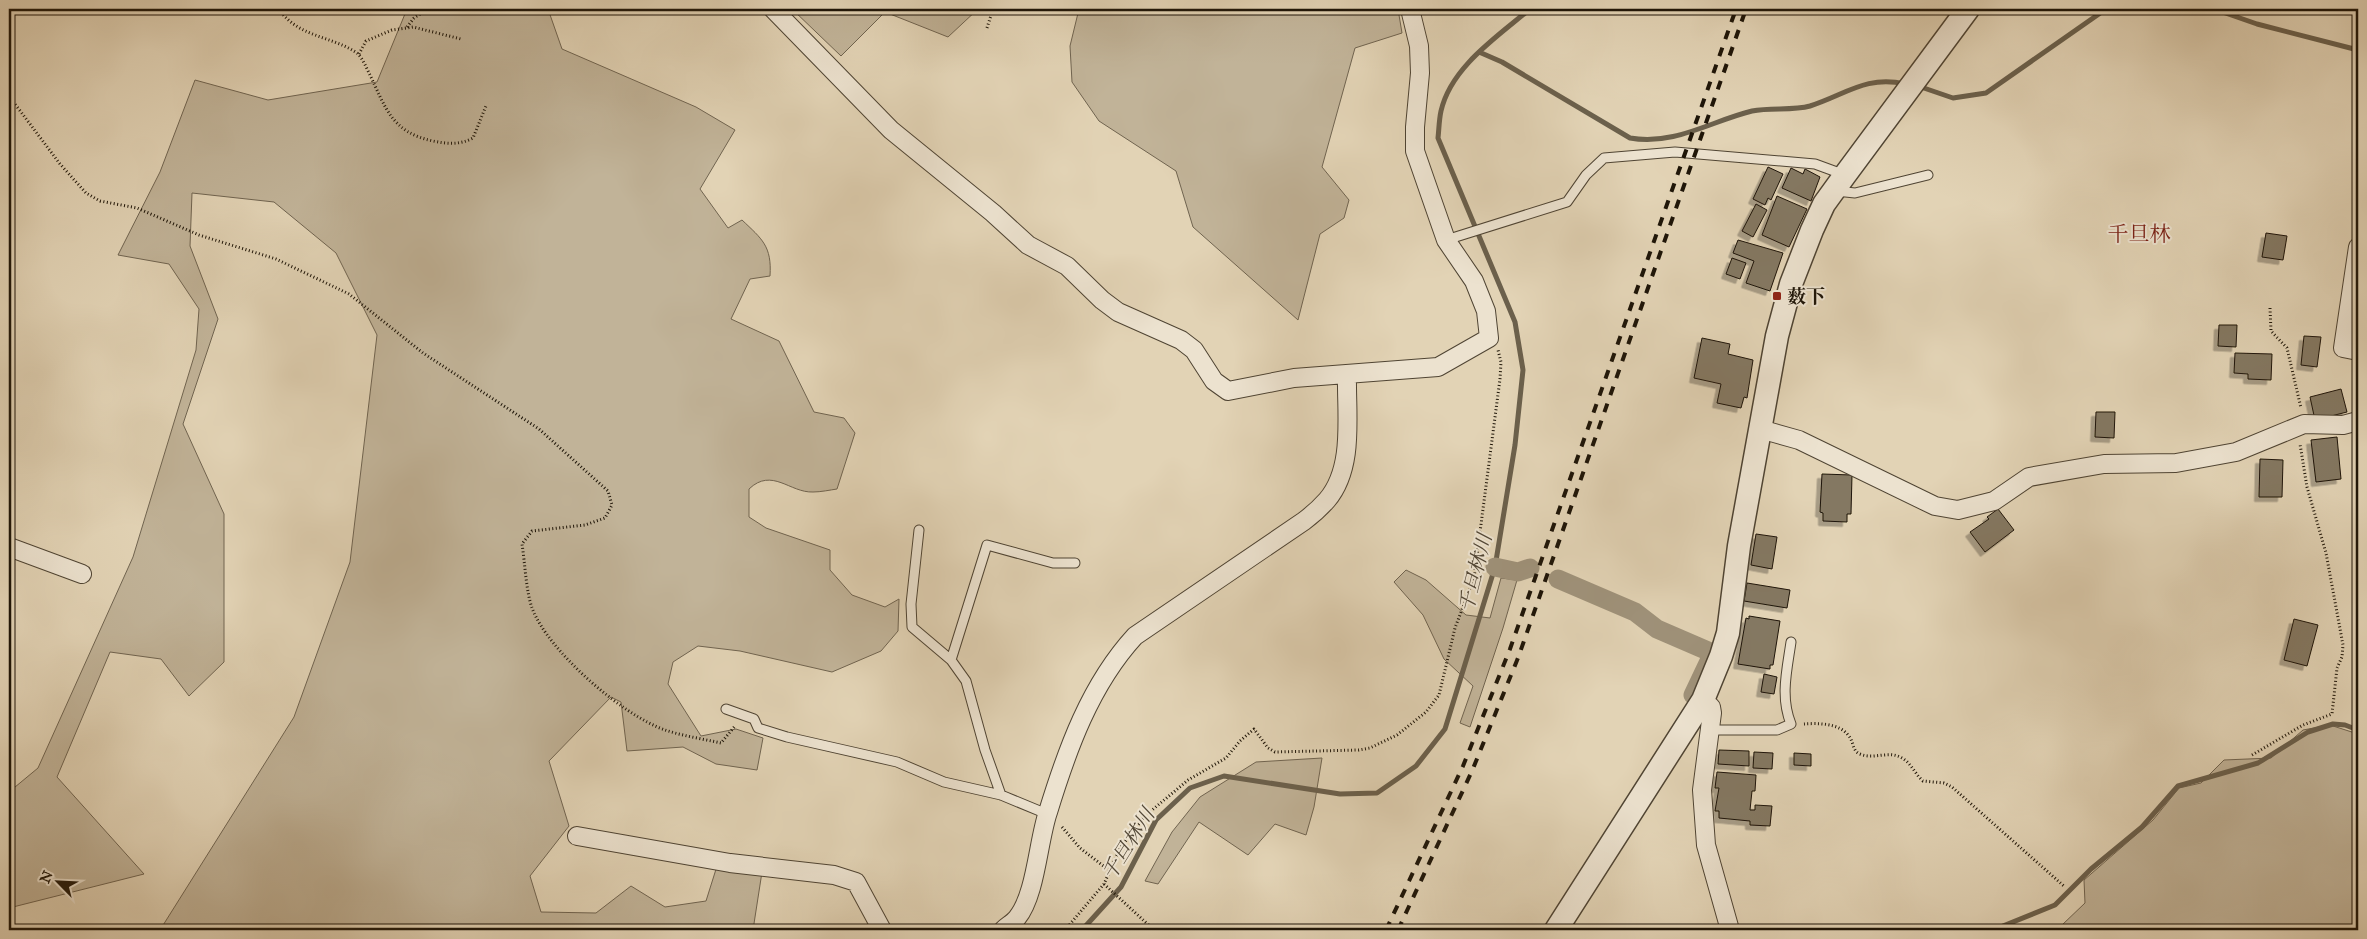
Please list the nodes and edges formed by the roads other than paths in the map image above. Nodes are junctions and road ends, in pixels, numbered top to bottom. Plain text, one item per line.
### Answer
1 (773, 9) edge
2 (1410, 9) edge
3 (1968, 9) edge
4 (1928, 174) dead end
5 (1839, 182) junction
6 (1446, 240) junction
7 (2358, 247) edge
8 (2358, 252) edge
9 (2358, 351) edge
10 (1347, 374) junction
11 (2358, 421) edge
12 (1760, 429) junction
13 (920, 530) dead end
14 (9, 547) edge
15 (1075, 563) dead end
16 (82, 574) dead end
17 (1791, 642) dead end
18 (951, 660) junction
19 (1703, 700) junction
20 (726, 709) dead end
21 (1710, 730) junction
22 (1001, 795) junction
23 (1047, 814) junction
24 (577, 836) dead end
25 (882, 930) edge
26 (1002, 930) edge
27 (1556, 930) edge
28 (1730, 930) edge

1 - 10 street
2 - 6 street
3 - 5 street
4 - 5 lane
5 - 6 lane
5 - 12 street
6 - 10 street
7 - 8 street
8 - 9 street
10 - 23 street
11 - 12 street
12 - 19 street
13 - 18 lane
14 - 16 street
15 - 18 lane
17 - 21 lane
18 - 22 lane
19 - 21 street
19 - 27 street
20 - 22 lane
21 - 28 street
22 - 23 lane
23 - 26 street
24 - 25 street

